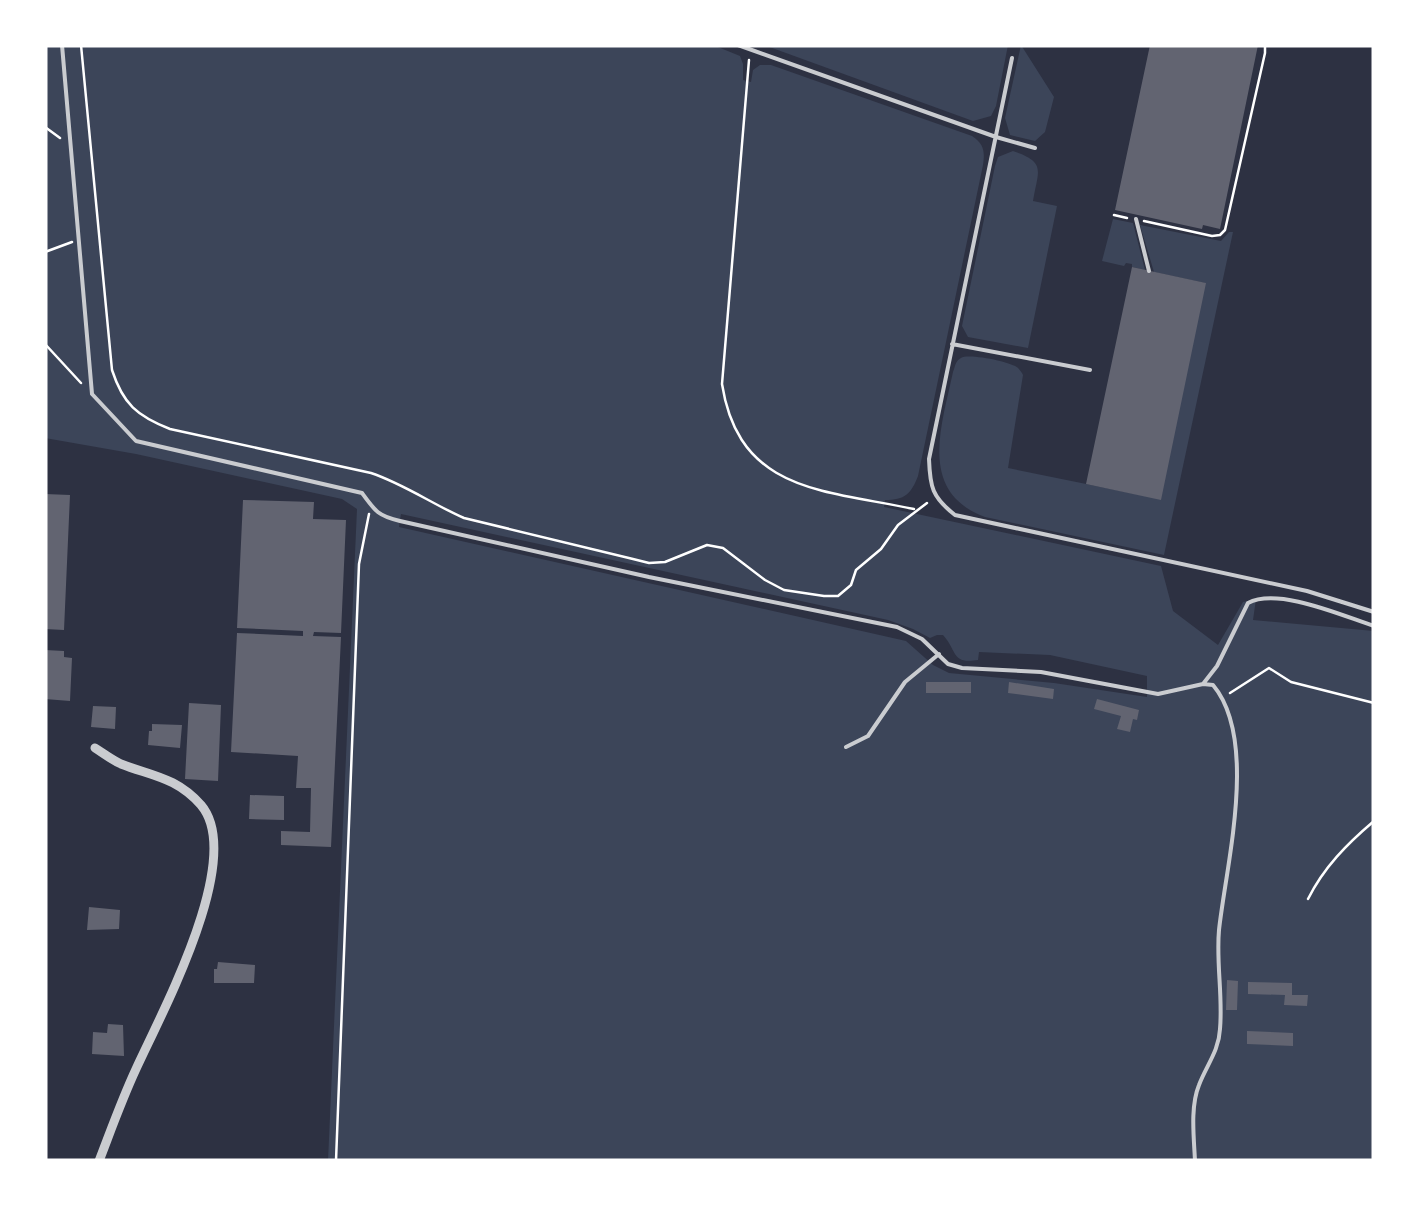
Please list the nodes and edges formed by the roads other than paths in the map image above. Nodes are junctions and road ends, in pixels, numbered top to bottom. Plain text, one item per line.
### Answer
1 (62, 45) edge
2 (738, 45) edge
3 (750, 47) edge
4 (1012, 58) dead end
5 (996, 137) junction
6 (1035, 148) dead end
7 (1136, 220) road end
8 (1150, 271) dead end
9 (952, 344) junction
10 (1090, 370) dead end
11 (1374, 612) edge
12 (1374, 626) edge
13 (938, 654) junction
14 (1202, 684) junction
15 (846, 747) dead end
16 (95, 748) dead end
17 (99, 1161) edge
18 (1195, 1161) edge

1 - 13 lane
2 - 3 lane
3 - 5 lane
4 - 5 lane
5 - 6 lane
5 - 9 lane
7 - 8 lane
9 - 10 lane
9 - 11 lane
12 - 14 lane
13 - 14 lane
13 - 15 lane
14 - 18 lane
16 - 17 street

